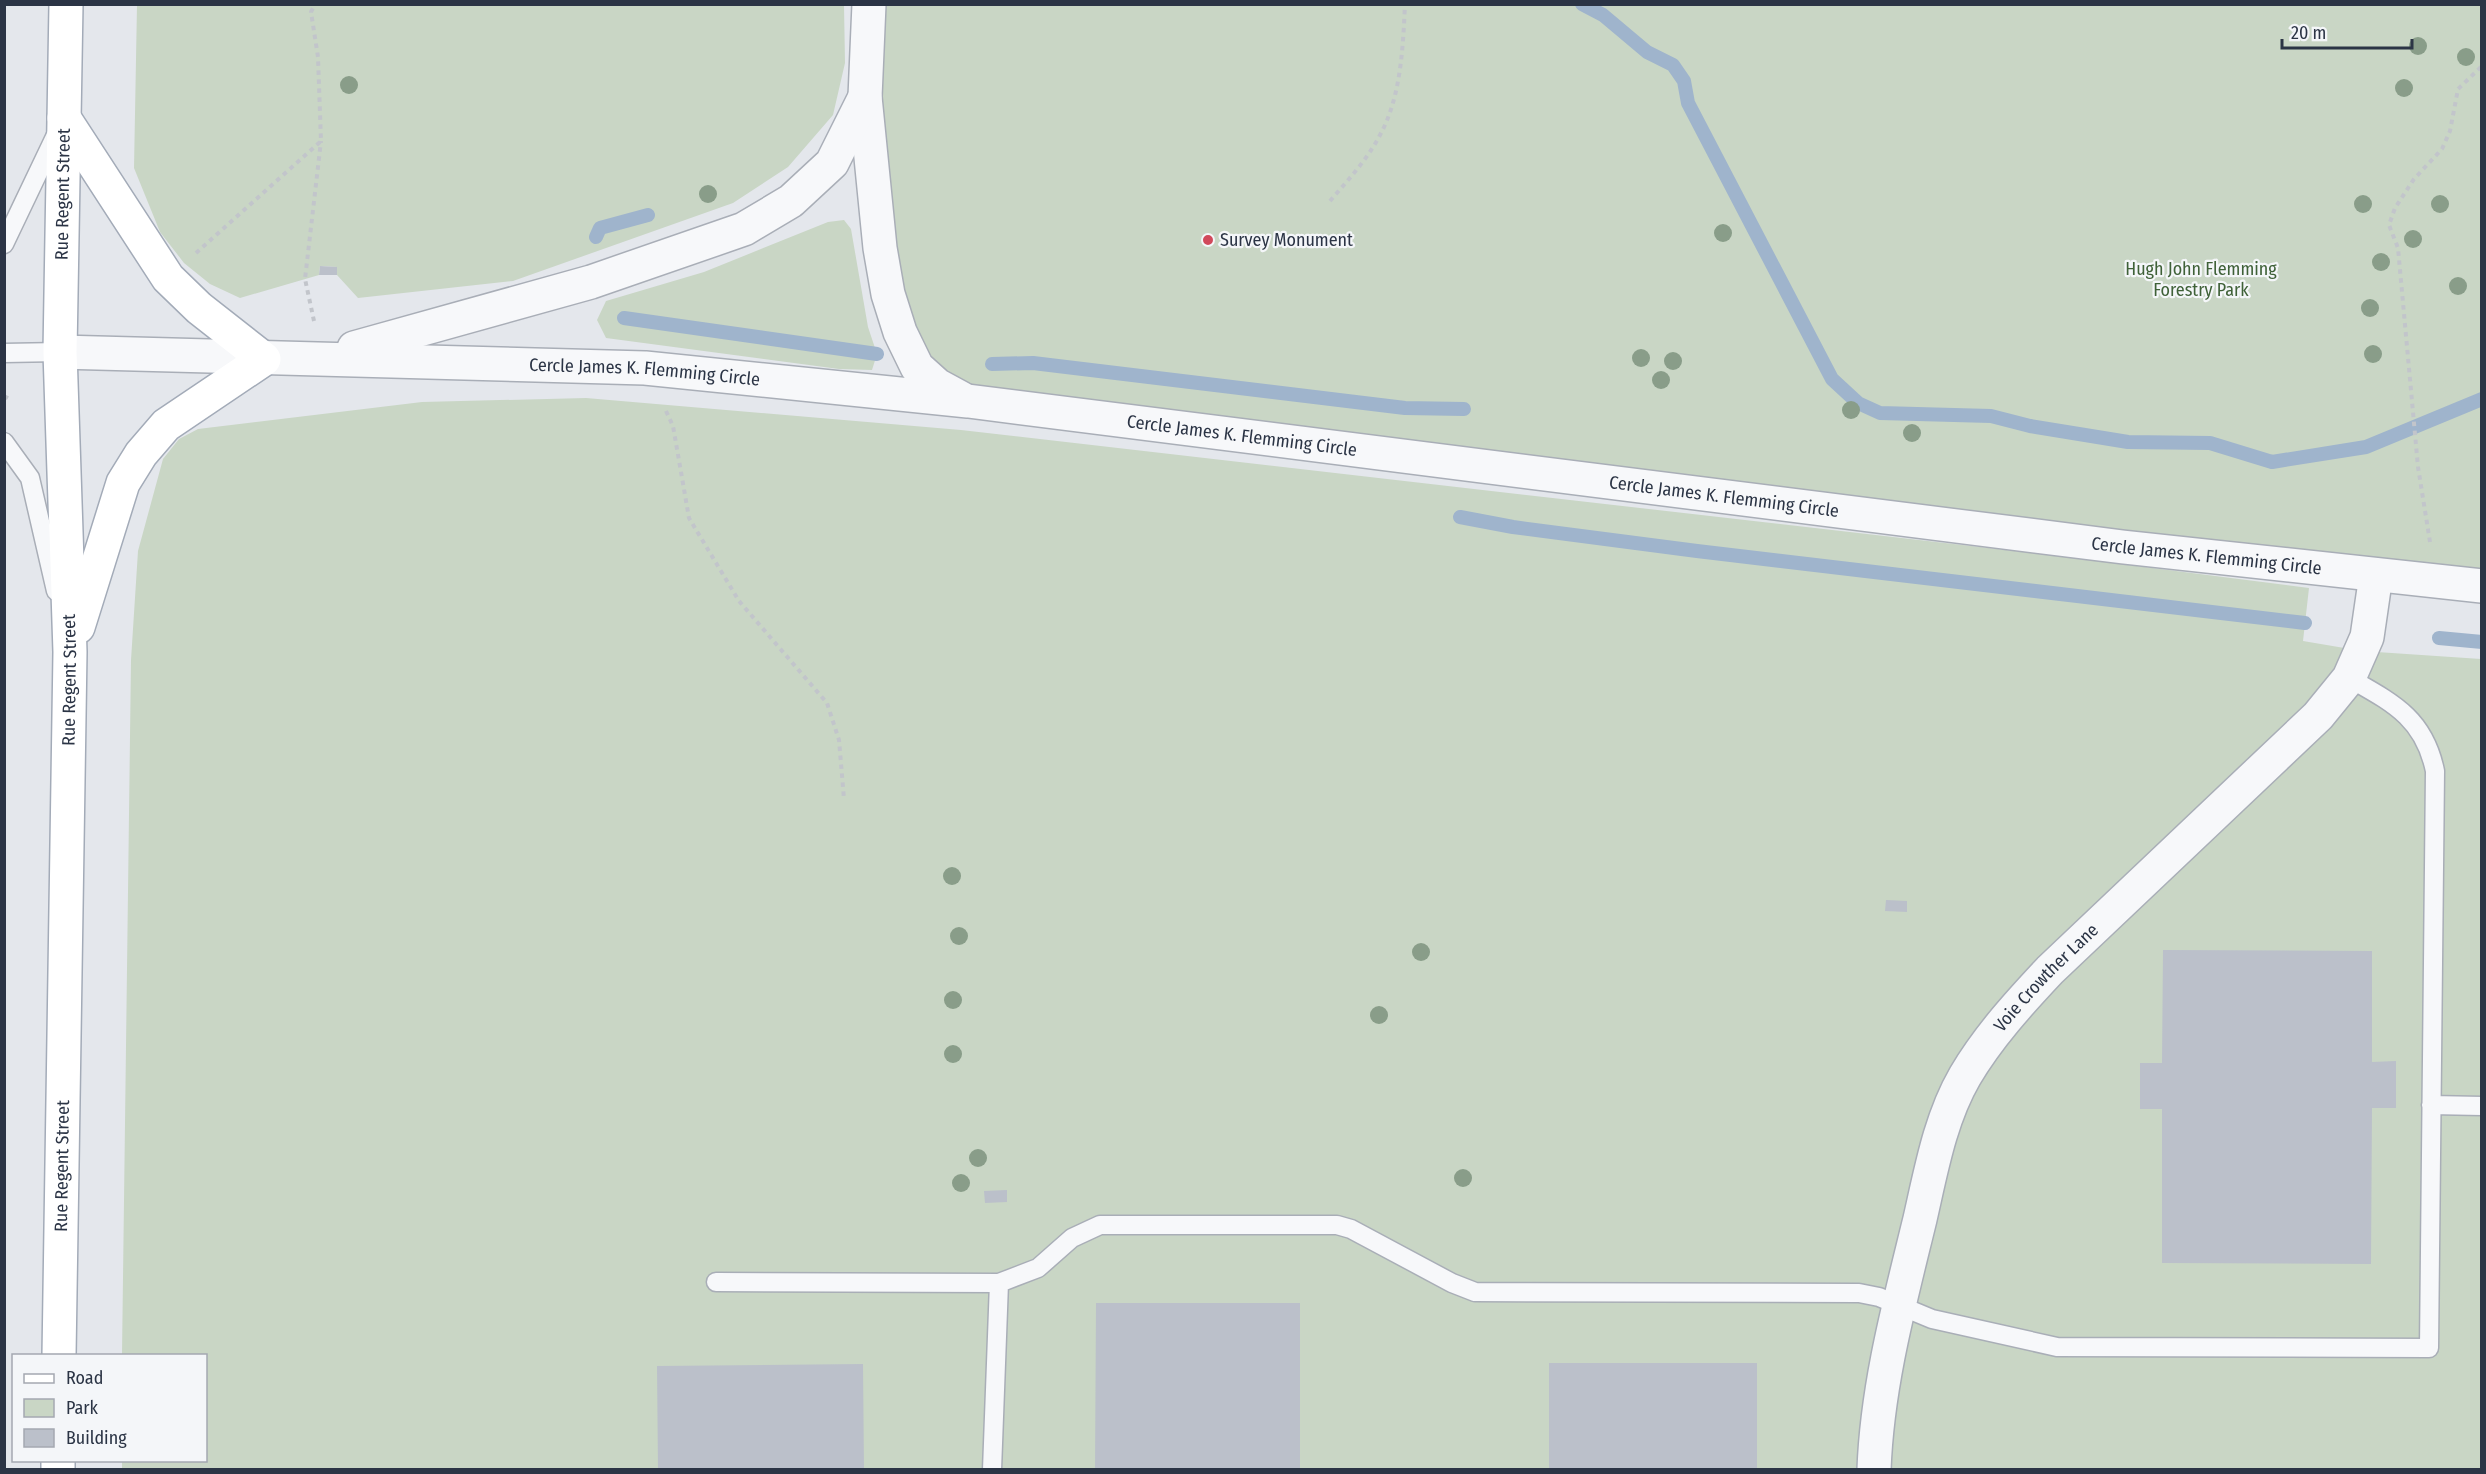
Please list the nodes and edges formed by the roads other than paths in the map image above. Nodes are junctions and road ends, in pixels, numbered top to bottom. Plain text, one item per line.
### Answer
1 (66, 4) edge
2 (869, 4) edge
3 (866, 97) junction
4 (64, 118) junction
5 (4, 244) edge
6 (60, 352) junction
7 (4, 353) edge
8 (321, 357) junction
9 (264, 359) junction
10 (968, 401) junction
11 (4, 442) edge
12 (2376, 575) junction
13 (2481, 586) edge
14 (70, 652) junction
15 (2349, 678) junction
16 (2431, 1105) junction
17 (2481, 1106) edge
18 (716, 1282) dead end
19 (999, 1283) junction
20 (1899, 1306) junction
21 (59, 1354) edge
22 (992, 1470) edge
23 (1874, 1470) edge

1 - 4 main road, Rue Regent Street
2 - 3 street, Cercle James K. Flemming Circle
3 - 8 street, Cercle James K. Flemming Circle
3 - 10 street, Cercle James K. Flemming Circle
4 - 5 lane
4 - 6 main road, Rue Regent Street
4 - 9 main road
6 - 7 lane
6 - 9 street, Cercle James K. Flemming Circle
6 - 14 main road, Rue Regent Street
8 - 9 street, Cercle James K. Flemming Circle
8 - 10 street, Cercle James K. Flemming Circle
9 - 14 main road
10 - 12 street, Cercle James K. Flemming Circle
11 - 14 lane
12 - 13 street, Cercle James K. Flemming Circle
12 - 15 street, Voie Crowther Lane
14 - 21 main road, Rue Regent Street
15 - 16 lane
15 - 20 street, Voie Crowther Lane
16 - 17 lane
16 - 20 lane
18 - 19 lane
19 - 20 lane
19 - 22 lane
20 - 23 street, Voie Crowther Lane

